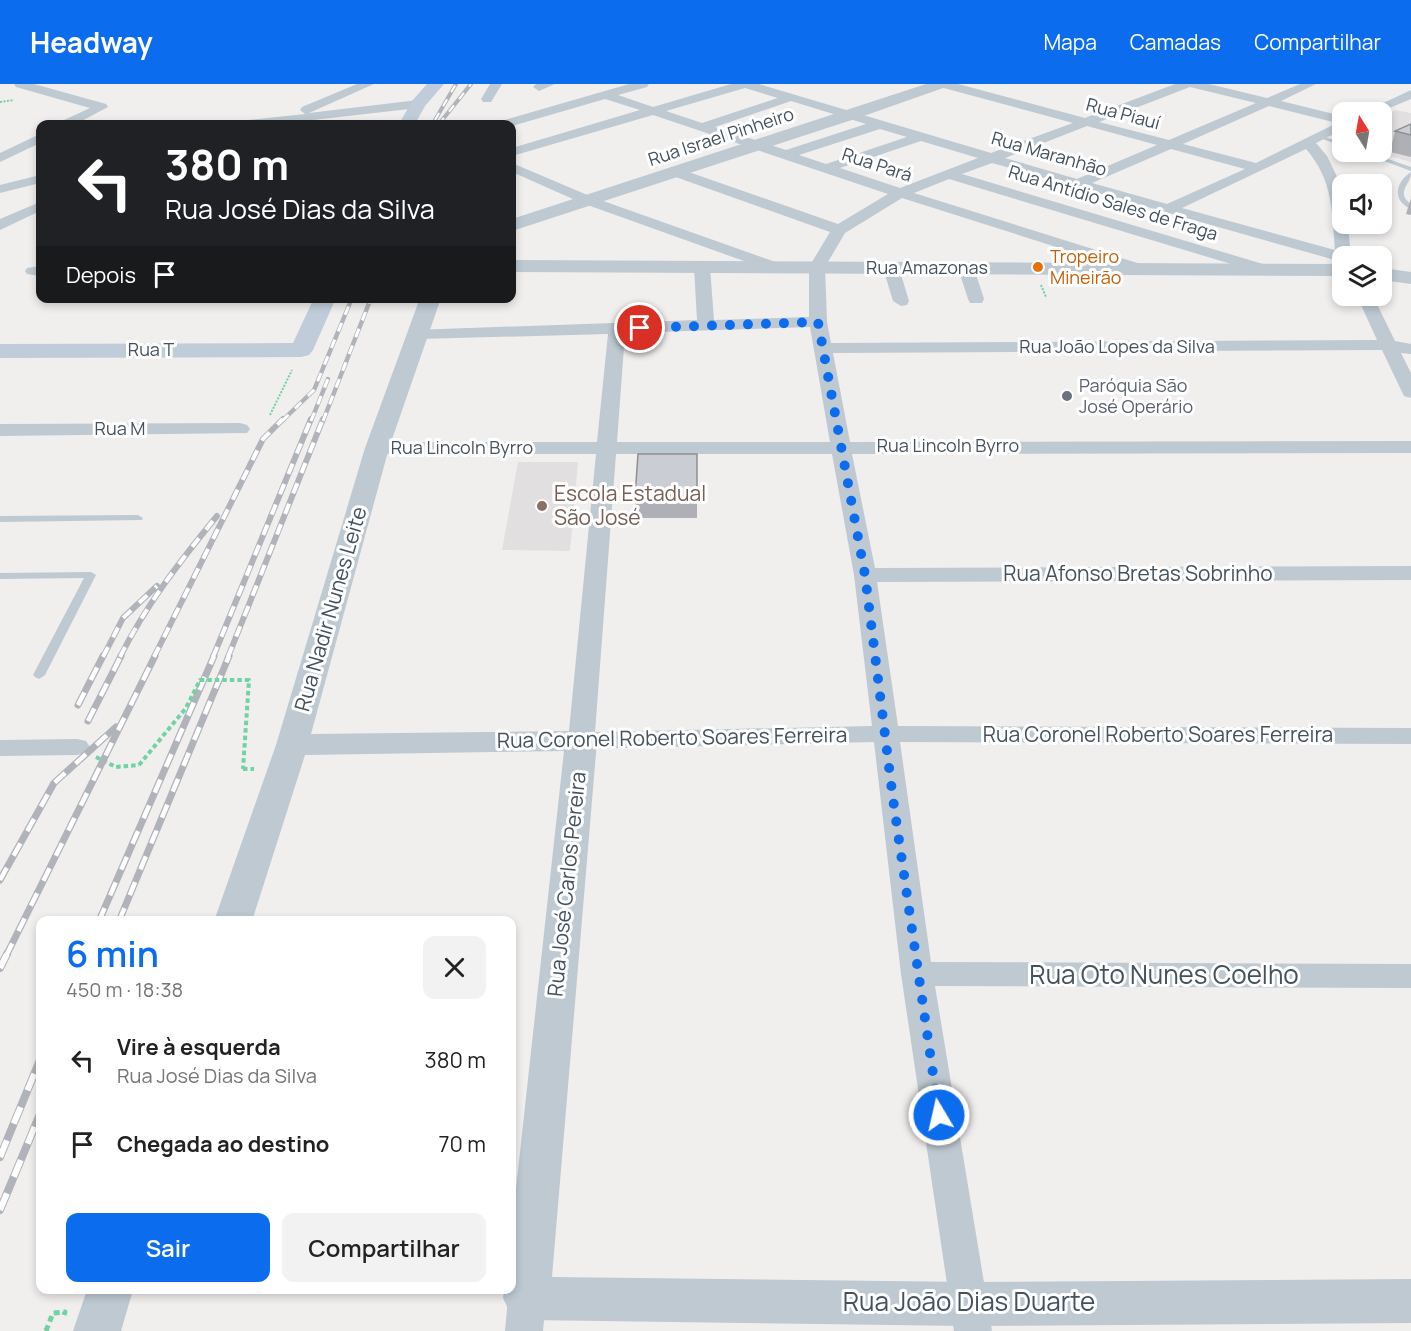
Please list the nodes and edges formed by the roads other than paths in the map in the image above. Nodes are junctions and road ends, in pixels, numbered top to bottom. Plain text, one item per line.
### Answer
1 (20, 84) edge
2 (368, 84) edge
3 (436, 84) edge
4 (496, 84) edge
5 (643, 84) edge
6 (745, 84) edge
7 (942, 84) edge
8 (1186, 84) edge
9 (1194, 84) edge
10 (1310, 84) edge
11 (603, 94) junction
12 (1411, 94) edge
13 (789, 98) junction
14 (487, 99) dead end
15 (1270, 102) junction
16 (1392, 102) edge
17 (418, 104) junction
18 (653, 111) junction
19 (852, 115) junction
20 (1332, 118) edge
21 (75, 120) edge
22 (283, 120) edge
23 (289, 120) edge
24 (409, 120) edge
25 (516, 120) edge
26 (1089, 123) junction
27 (881, 124) junction
28 (702, 127) junction
29 (1332, 130) edge
30 (922, 136) junction
31 (1313, 139) junction
32 (36, 140) edge
33 (1332, 142) edge
34 (1171, 145) junction
35 (759, 146) junction
36 (516, 151) edge
37 (785, 155) junction
38 (0, 158) edge
39 (993, 158) junction
40 (1391, 162) edge
41 (1258, 168) junction
42 (516, 169) edge
43 (824, 169) junction
44 (1411, 169) edge
45 (675, 172) junction
46 (947, 174) junction
47 (1411, 174) edge
48 (36, 180) edge
49 (1078, 183) junction
50 (0, 189) edge
51 (900, 194) junction
52 (587, 200) junction
53 (1411, 207) edge
54 (36, 208) edge
55 (1170, 208) junction
56 (516, 224) edge
57 (0, 225) edge
58 (839, 230) junction
59 (1342, 246) edge
60 (1332, 254) edge
61 (516, 266) edge
62 (702, 267) junction
63 (775, 267) junction
64 (817, 267) junction
65 (891, 268) junction
66 (966, 268) junction
67 (1141, 269) junction
68 (1267, 270) junction
69 (1332, 270) edge
70 (1392, 275) edge
71 (1411, 278) edge
72 (976, 299) dead end
73 (901, 301) dead end
74 (323, 303) edge
75 (428, 303) edge
76 (1369, 306) edge
77 (706, 326) junction
78 (617, 328) junction
79 (419, 334) junction
80 (820, 335) junction
81 (1387, 345) junction
82 (1411, 349) edge
83 (0, 351) edge
84 (1411, 392) edge
85 (240, 429) dead end
86 (0, 430) edge
87 (842, 446) junction
88 (607, 447) junction
89 (1411, 447) edge
90 (376, 448) junction
91 (138, 518) dead end
92 (0, 519) edge
93 (1411, 573) edge
94 (865, 575) junction
95 (0, 576) edge
96 (39, 675) dead end
97 (884, 734) junction
98 (1411, 736) edge
99 (581, 741) junction
100 (292, 745) junction
101 (77, 747) road end
102 (0, 748) edge
103 (235, 916) edge
104 (917, 974) junction
105 (1411, 976) edge
106 (107, 1294) edge
107 (1411, 1301) edge
108 (525, 1314) edge
109 (971, 1317) edge
110 (79, 1326) edge

1 - 21 street
2 - 22 street
3 - 17 main road
4 - 14 street
5 - 11 street
6 - 13 street, Rua Maranhão
6 - 18 street
7 - 19 street, Rua Israel Pinheiro
7 - 26 street, Rua Piauí
8 - 26 street
9 - 15 street
10 - 15 street
11 - 18 street, Rua Pará
11 - 25 street
12 - 16 street
13 - 19 street, Rua Maranhão
13 - 28 street
15 - 20 street
15 - 34 street
17 - 23 street
17 - 24 main road
18 - 28 street, Rua Pará
18 - 36 street
19 - 27 street, Rua Maranhão
19 - 35 street, Rua Israel Pinheiro
26 - 34 street, Rua Piauí
26 - 39 street
27 - 30 street, Rua Maranhão
27 - 37 street
28 - 35 street, Rua Pará
29 - 31 street
30 - 39 street, Rua Maranhão
30 - 43 street
31 - 33 lane
31 - 41 street
31 - 59 street
32 - 38 street
34 - 41 street, Rua Piauí
34 - 49 street
35 - 37 street, Rua Pará
35 - 45 street, Rua Israel Pinheiro
37 - 43 street, Rua Pará
39 - 46 street
39 - 49 street, Rua Maranhão
40 - 44 lane
41 - 55 street
42 - 52 street
43 - 51 street, Rua Pará
45 - 52 street, Rua Israel Pinheiro
45 - 58 street
46 - 51 street
46 - 68 street, Rua Antídio Sales de Fraga
47 - 53 lane
48 - 50 street
49 - 55 street, Rua Maranhão
51 - 58 street
51 - 67 street, Rua Pará
52 - 56 street, Rua Israel Pinheiro
52 - 63 street
54 - 57 street
55 - 60 street, Rua Maranhão
58 - 64 street
61 - 62 street, Rua Amazonas
62 - 63 street, Rua Amazonas
62 - 77 street
63 - 64 street, Rua Amazonas
64 - 65 street, Rua Amazonas
64 - 80 street
65 - 66 street, Rua Amazonas
65 - 73 street
66 - 67 street, Rua Amazonas
66 - 72 street
67 - 68 street, Rua Amazonas
68 - 69 street, Rua Amazonas
70 - 71 street
74 - 83 main road, Rua T
75 - 79 street, Rua Nadir Nunes Leite
76 - 81 street
77 - 78 street, Rua João Lopes da Silva
77 - 80 street, Rua João Lopes da Silva
78 - 79 street, Rua João Lopes da Silva
78 - 88 street, Rua José Carlos Pereira
79 - 90 street, Rua Nadir Nunes Leite
80 - 81 street, Rua João Lopes da Silva
80 - 87 street
81 - 82 street, Rua João Lopes da Silva
81 - 84 street
85 - 86 street, Rua M
87 - 88 street, Rua Lincoln Byrro
87 - 89 street, Rua Lincoln Byrro
87 - 94 street
88 - 90 street, Rua Lincoln Byrro
88 - 99 street, Rua José Carlos Pereira
90 - 100 street, Rua Nadir Nunes Leite
91 - 92 lane
93 - 94 street, Rua Afonso Bretas Sobrinho
94 - 97 street
95 - 96 lane
97 - 98 street, Rua Coronel Roberto Soares Ferreira
97 - 99 street, Rua Coronel Roberto Soares Ferreira
97 - 104 street
99 - 100 street, Rua Coronel Roberto Soares Ferreira
99 - 108 street, Rua José Carlos Pereira
100 - 103 street, Rua Nadir Nunes Leite
101 - 102 street
104 - 105 street, Rua Oto Nunes Coelho
104 - 109 street
106 - 110 street
107 - 109 street, Rua João Dias Duarte
108 - 109 street, Rua João Dias Duarte

